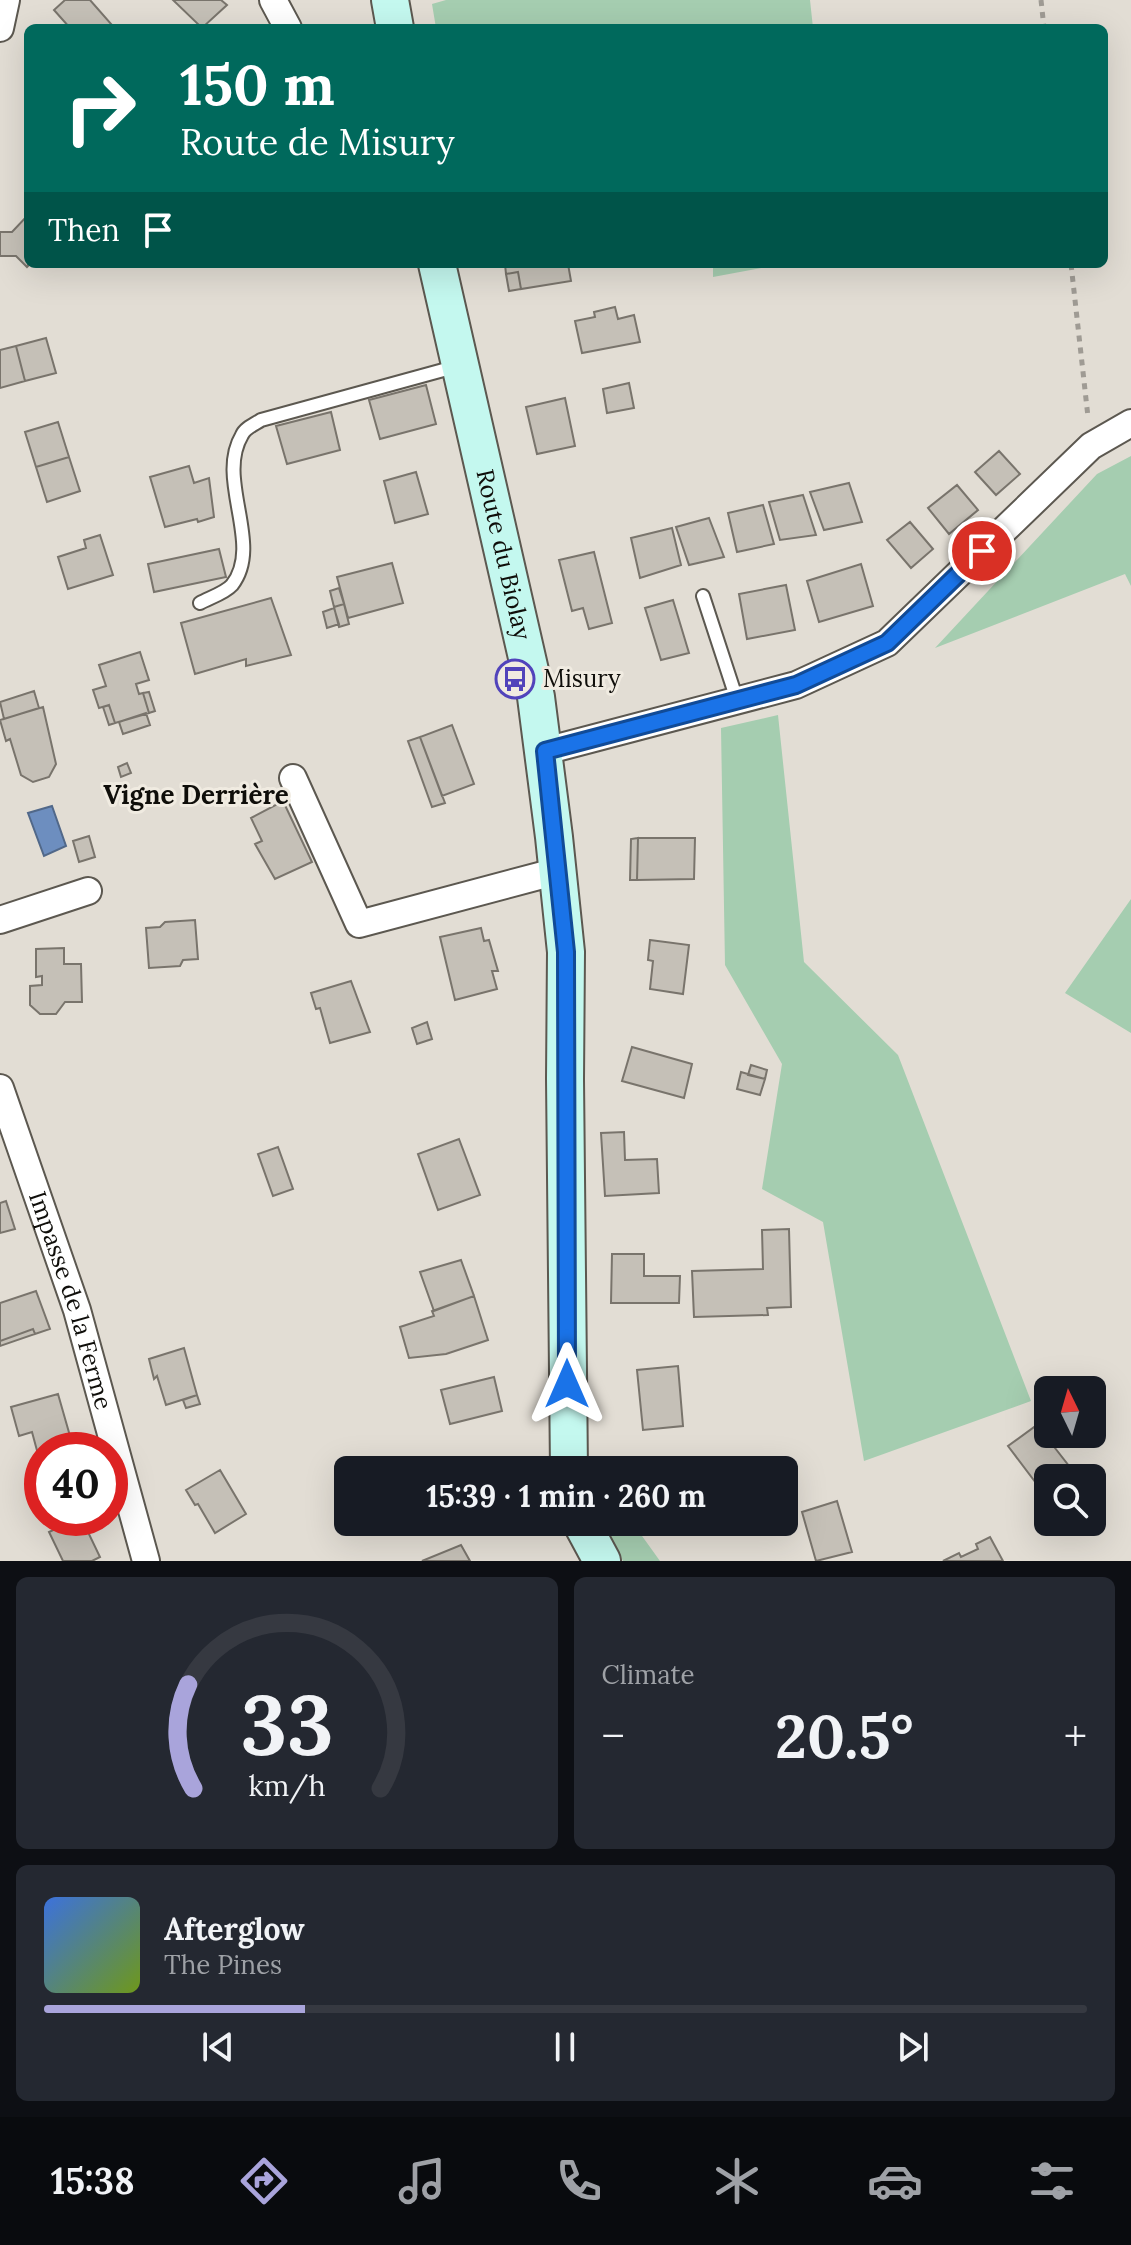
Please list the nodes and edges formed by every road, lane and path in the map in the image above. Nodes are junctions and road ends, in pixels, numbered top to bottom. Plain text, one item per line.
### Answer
1 (6, 0) edge
2 (273, 0) edge
3 (390, 0) edge
4 (1041, 0) edge
5 (286, 24) edge
6 (394, 24) edge
7 (1044, 24) edge
8 (0, 28) edge
9 (438, 268) edge
10 (1071, 268) edge
11 (459, 365) junction
12 (1131, 423) edge
13 (1091, 446) junction
14 (703, 596) dead end
15 (200, 603) dead end
16 (737, 700) junction
17 (545, 751) junction
18 (293, 778) dead end
19 (558, 871) junction
20 (88, 891) dead end
21 (0, 920) edge
22 (0, 1088) edge
23 (569, 1456) edge
24 (589, 1536) edge
25 (146, 1561) edge
26 (602, 1561) edge

1 - 8 street
2 - 5 street
3 - 6 street
4 - 7 path
9 - 11 street, Route du Biolay
10 - 13 path
11 - 15 lane
11 - 17 street, Route du Biolay
12 - 13 street
13 - 16 street
14 - 16 lane
16 - 17 street
17 - 19 street, Route du Biolay
18 - 19 street
19 - 23 street, Route du Biolay
20 - 21 street
22 - 25 street, Impasse de la Ferme
24 - 26 street

